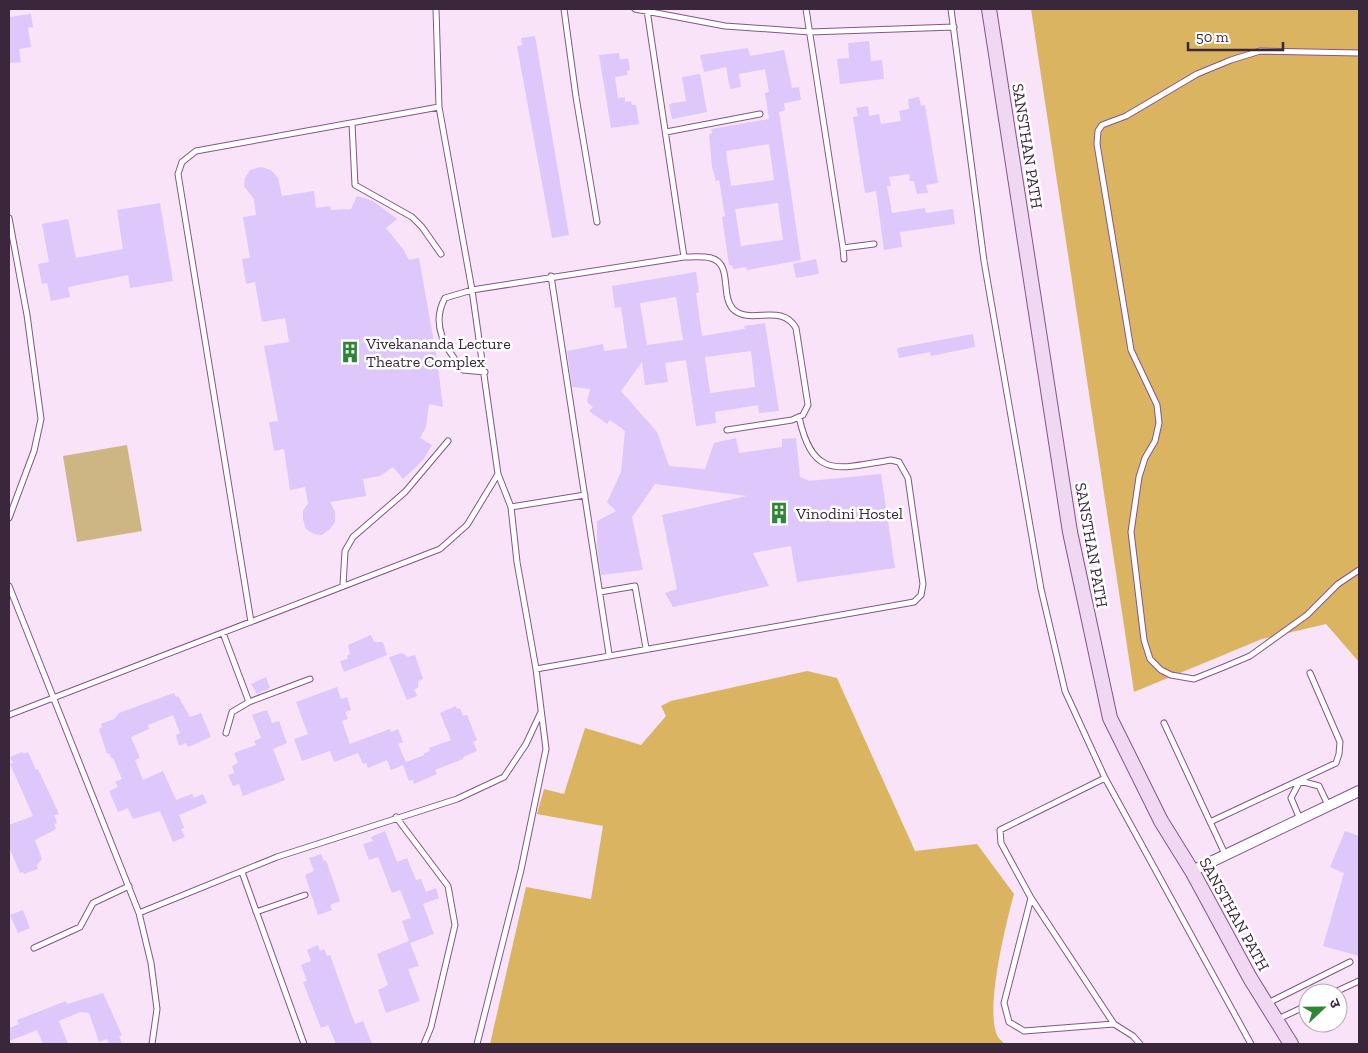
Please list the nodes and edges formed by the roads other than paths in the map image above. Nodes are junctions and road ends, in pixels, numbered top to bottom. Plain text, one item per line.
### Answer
1 (436, 9) edge
2 (564, 9) edge
3 (635, 9) edge
4 (806, 9) edge
5 (950, 9) edge
6 (989, 9) edge
7 (647, 10) junction
8 (954, 27) junction
9 (810, 32) junction
10 (1359, 54) edge
11 (439, 107) junction
12 (760, 114) dead end
13 (352, 123) junction
14 (666, 132) junction
15 (9, 218) edge
16 (597, 222) dead end
17 (874, 244) dead end
18 (843, 248) junction
19 (441, 254) dead end
20 (684, 257) junction
21 (844, 259) dead end
22 (551, 276) junction
23 (472, 290) junction
24 (485, 372) junction
25 (799, 417) junction
26 (727, 430) dead end
27 (448, 441) dead end
28 (498, 474) junction
29 (585, 495) junction
30 (511, 507) junction
31 (9, 518) edge
32 (1359, 570) edge
33 (343, 585) junction
34 (9, 586) edge
35 (600, 592) junction
36 (251, 622) junction
37 (223, 633) junction
38 (646, 648) junction
39 (609, 654) junction
40 (536, 669) junction
41 (1310, 673) dead end
42 (310, 679) dead end
43 (52, 698) junction
44 (249, 702) junction
45 (541, 712) junction
46 (9, 715) edge
47 (1164, 723) dead end
48 (226, 733) dead end
49 (1105, 778) junction
50 (1300, 780) junction
51 (1359, 791) edge
52 (1328, 805) junction
53 (396, 817) junction
54 (1300, 818) junction
55 (1210, 822) junction
56 (1226, 854) junction
57 (1192, 871) junction
58 (242, 872) junction
59 (129, 886) junction
60 (305, 895) dead end
61 (1031, 898) junction
62 (256, 912) junction
63 (139, 913) junction
64 (34, 948) dead end
65 (1350, 962) dead end
66 (1266, 1004) junction
67 (1298, 1010) edge
68 (1276, 1020) junction
69 (1114, 1024) junction
70 (152, 1044) edge
71 (304, 1044) edge
72 (424, 1044) edge
73 (477, 1044) edge
74 (1140, 1044) edge
75 (1251, 1044) edge
76 (1291, 1044) edge

1 - 11 lane
2 - 16 lane
3 - 7 lane
4 - 9 lane
5 - 8 lane
6 - 57 street, SANSTHAN PATH
7 - 9 lane
7 - 14 lane
8 - 9 lane
8 - 49 lane
9 - 18 lane
10 - 32 lane
11 - 13 lane
11 - 23 lane
12 - 14 lane
13 - 19 lane
13 - 36 lane
14 - 20 lane
15 - 31 lane
17 - 18 lane
18 - 21 lane
20 - 22 lane
20 - 25 lane
22 - 23 lane
22 - 29 lane
23 - 24 lane
23 - 24 lane
24 - 28 lane
25 - 26 lane
25 - 38 lane
27 - 33 lane
28 - 30 lane
28 - 33 lane
29 - 30 lane
29 - 35 lane
30 - 40 lane
33 - 36 lane
34 - 43 lane
35 - 38 lane
35 - 39 lane
36 - 37 lane
37 - 43 lane
37 - 44 lane
38 - 39 lane
39 - 40 lane
40 - 45 lane
41 - 50 lane
42 - 44 lane
43 - 46 lane
43 - 59 lane
44 - 48 lane
45 - 53 lane
45 - 73 lane
47 - 55 lane
49 - 61 lane
49 - 75 lane
50 - 52 lane
50 - 54 lane
50 - 55 lane
51 - 52 street
52 - 54 street
53 - 58 lane
53 - 72 lane
54 - 56 street
55 - 56 lane
56 - 57 street
57 - 66 street, SANSTHAN PATH
58 - 62 lane
58 - 63 lane
59 - 63 lane
59 - 64 lane
60 - 62 lane
61 - 69 lane
61 - 69 lane
62 - 71 lane
63 - 70 lane
65 - 66 lane
66 - 68 street, SANSTHAN PATH
67 - 68 lane
68 - 76 street, SANSTHAN PATH
69 - 74 lane

